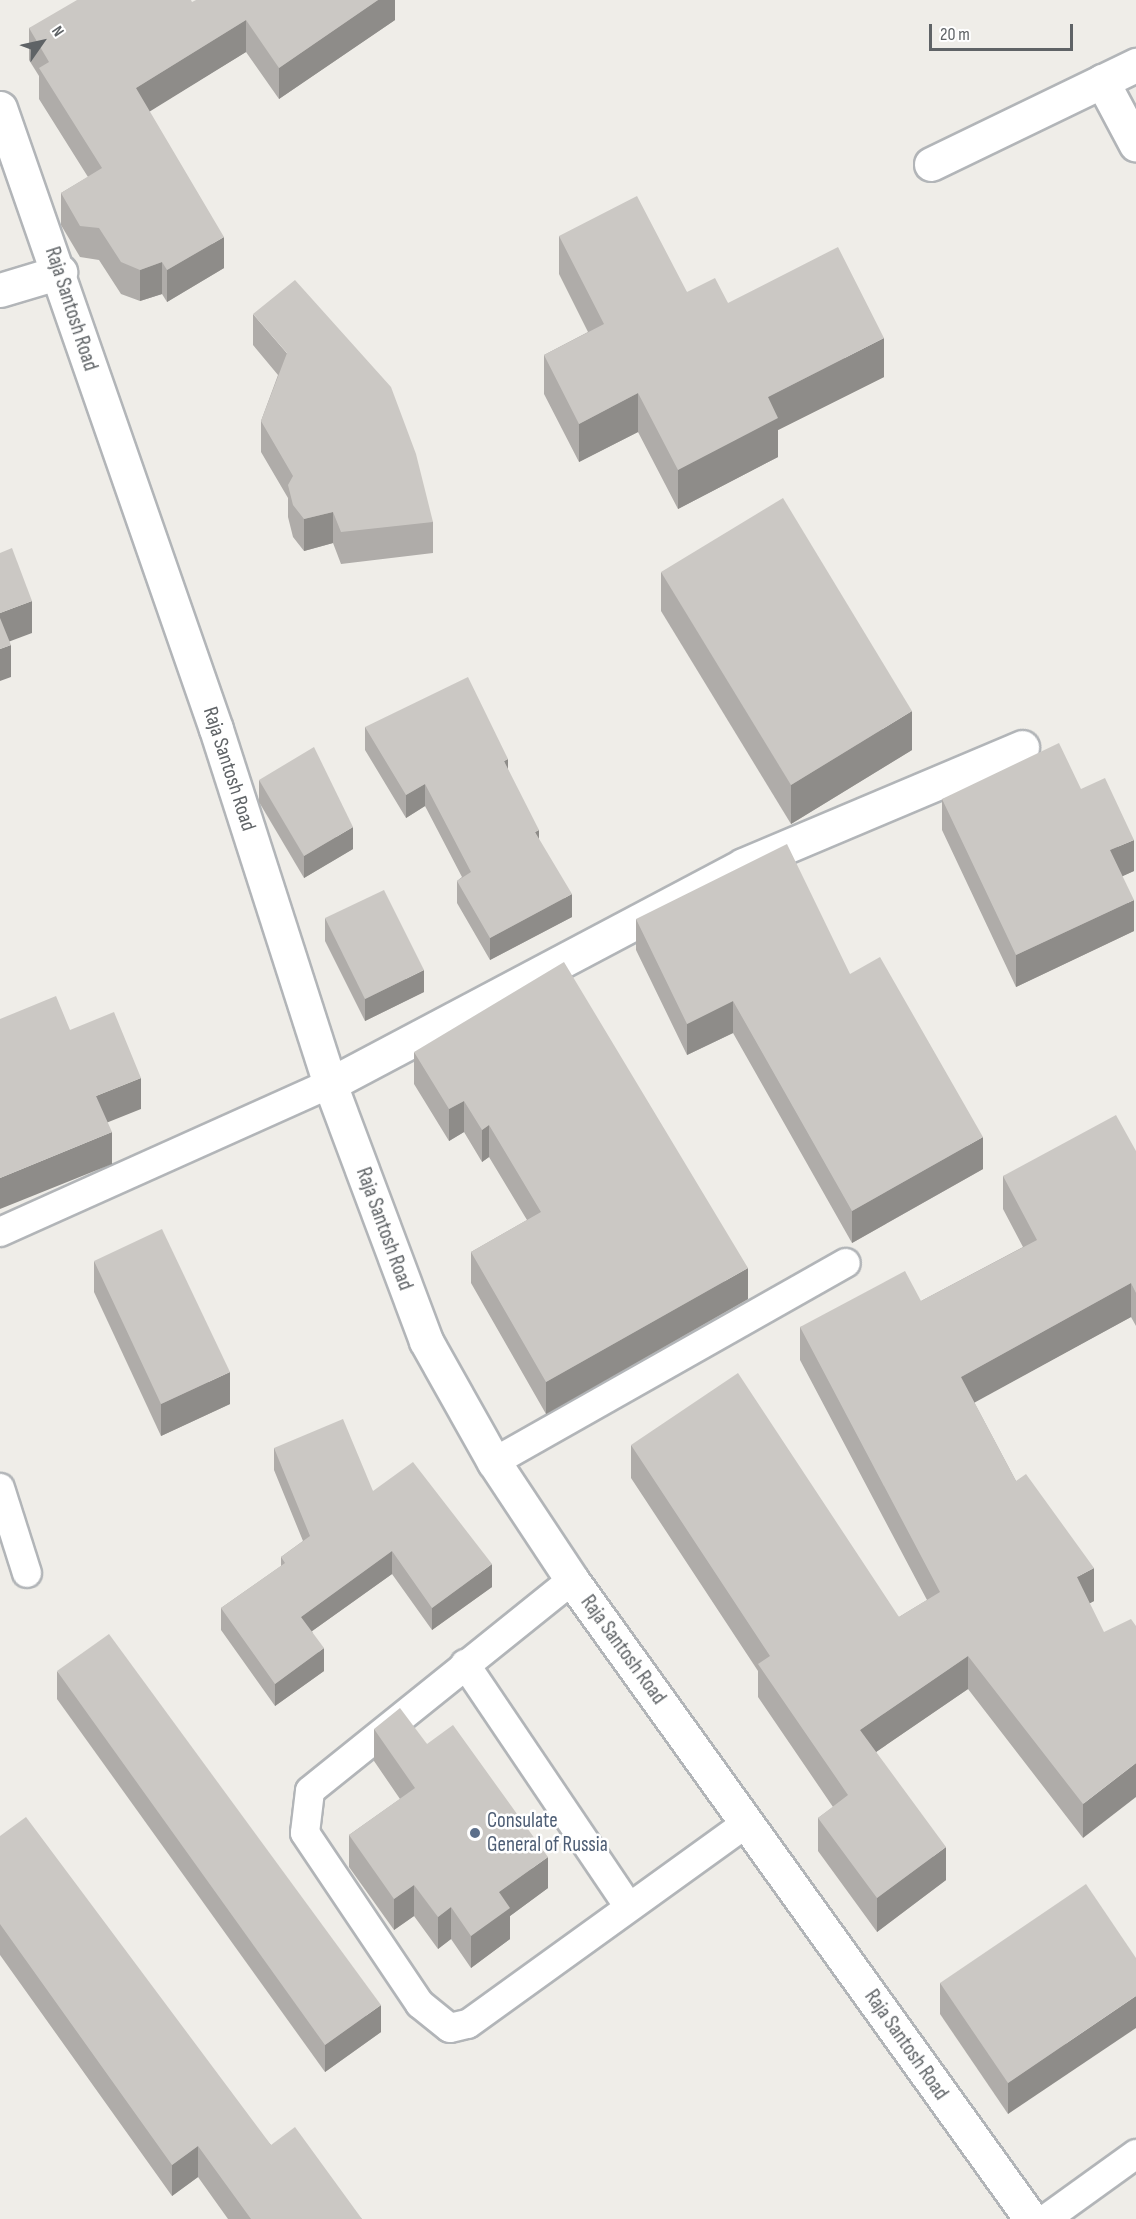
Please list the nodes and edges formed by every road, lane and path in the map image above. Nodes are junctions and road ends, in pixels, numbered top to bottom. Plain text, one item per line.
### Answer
1 (1136, 64) edge
2 (1102, 81) junction
3 (0, 108) edge
4 (1136, 145) edge
5 (932, 164) dead end
6 (60, 272) junction
7 (0, 290) edge
8 (1022, 747) dead end
9 (330, 1084) junction
10 (0, 1232) edge
11 (846, 1263) dead end
12 (494, 1462) junction
13 (0, 1488) edge
14 (27, 1573) dead end
15 (572, 1580) junction
16 (465, 1664) junction
17 (748, 1822) junction
18 (629, 1907) junction
19 (1136, 2154) edge
20 (1030, 2219) edge
21 (1046, 2219) edge

1 - 2 main road
2 - 4 main road
2 - 5 main road
3 - 6 main road, Raja Santosh Road
6 - 7 main road
6 - 9 main road, Raja Santosh Road
8 - 9 main road
9 - 10 lane
9 - 12 main road, Raja Santosh Road
11 - 12 lane
12 - 15 main road, Raja Santosh Road
13 - 14 lane
15 - 16 lane
15 - 17 main road, Raja Santosh Road
16 - 18 lane
16 - 18 lane
17 - 18 lane
17 - 20 main road, Raja Santosh Road
19 - 21 lane

